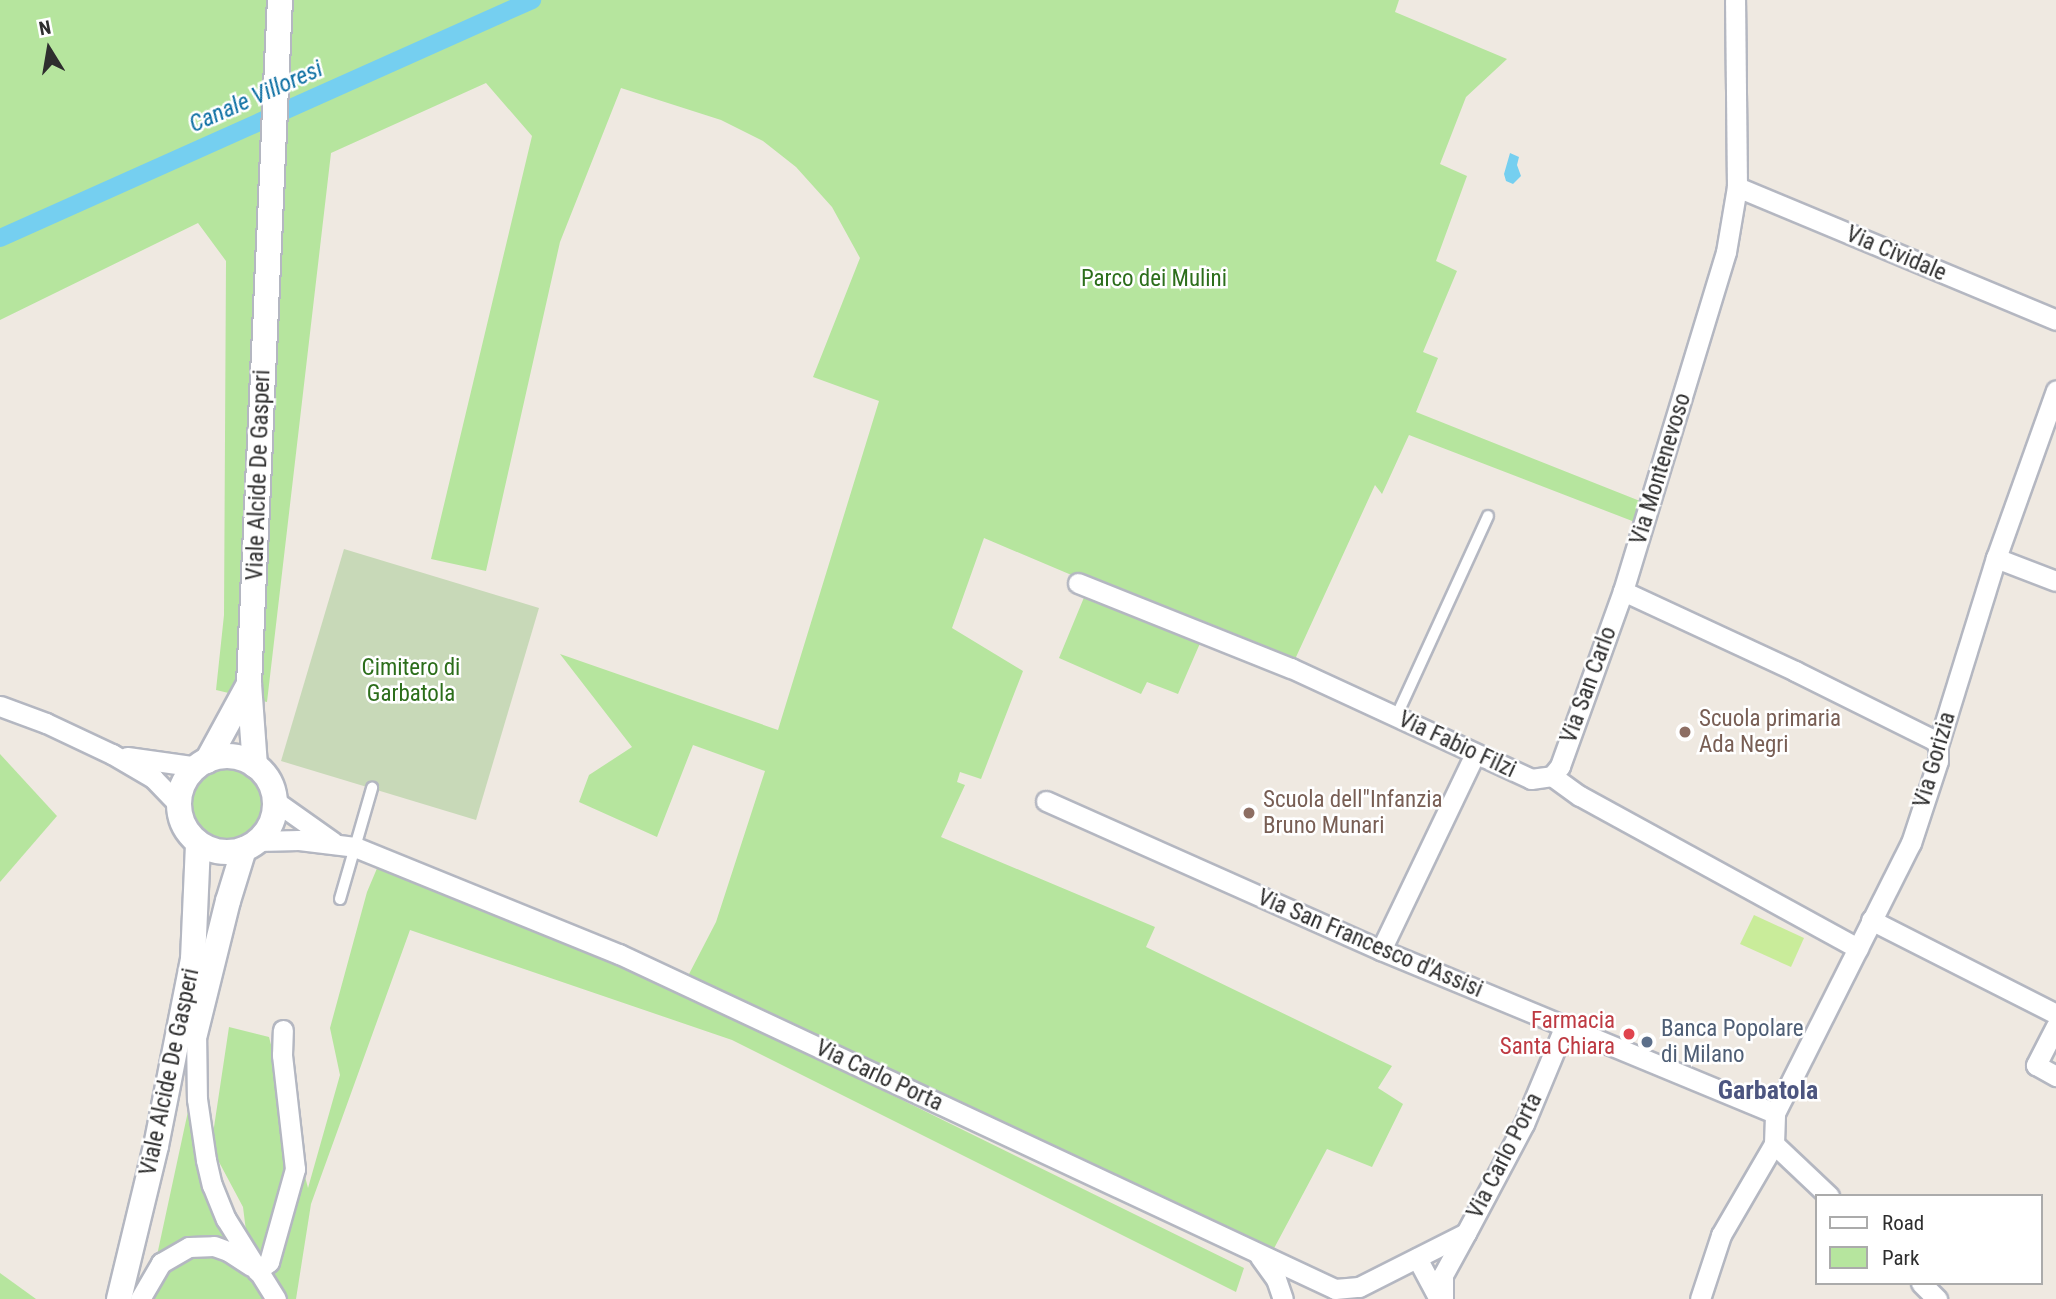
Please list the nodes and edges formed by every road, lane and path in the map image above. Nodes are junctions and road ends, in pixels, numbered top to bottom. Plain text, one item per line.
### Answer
1 (281, 0) edge
2 (1735, 0) edge
3 (1737, 187) junction
4 (2056, 320) edge
5 (2056, 390) edge
6 (1488, 516) dead end
7 (1996, 558) junction
8 (2056, 581) edge
9 (1078, 583) dead end
10 (1623, 591) junction
11 (249, 684) junction
12 (0, 706) edge
13 (1396, 717) junction
14 (1938, 746) junction
15 (112, 754) junction
16 (1475, 754) junction
17 (202, 764) junction
18 (256, 766) junction
19 (1552, 776) junction
20 (372, 788) dead end
21 (275, 801) junction
22 (1046, 801) dead end
23 (179, 805) junction
24 (198, 843) junction
25 (334, 843) junction
26 (251, 845) junction
27 (355, 847) junction
28 (340, 899) dead end
29 (1871, 920) junction
30 (1858, 947) junction
31 (1381, 950) junction
32 (2056, 1014) edge
33 (2056, 1026) edge
34 (1563, 1028) junction
35 (196, 1030) junction
36 (283, 1030) dead end
37 (2056, 1076) edge
38 (1775, 1113) junction
39 (1774, 1144) junction
40 (1827, 1194) edge
41 (1466, 1233) junction
42 (1257, 1254) junction
43 (1417, 1258) junction
44 (257, 1271) junction
45 (1923, 1285) edge
46 (119, 1299) edge
47 (132, 1299) edge
48 (140, 1299) edge
49 (276, 1299) edge
50 (1283, 1299) edge
51 (1441, 1299) edge
52 (1700, 1299) edge
53 (1937, 1299) edge

1 - 11 street, Viale Alcide De Gasperi
2 - 3 street, Via Montenevoso
3 - 4 street, Via Cividale
3 - 10 street, Via Montenevoso
5 - 7 street, Via Gorizia
6 - 13 lane
7 - 8 street
7 - 14 street, Via Gorizia
9 - 13 street, Via Fabio Filzi
10 - 14 street
10 - 19 street, Via San Carlo
11 - 17 street, Viale Alcide De Gasperi
11 - 18 street
12 - 15 street
13 - 16 street, Via Fabio Filzi
14 - 29 street, Via Gorizia
15 - 17 street
15 - 23 street
16 - 19 street, Via Fabio Filzi
16 - 31 street
17 - 18 street
17 - 23 street
18 - 21 street
19 - 30 street
20 - 27 lane
21 - 25 street
21 - 26 street
22 - 31 street, Via San Francesco d'Assisi
23 - 24 street
24 - 26 street
24 - 46 street, Viale Alcide De Gasperi
25 - 26 street, Via Carlo Porta
25 - 27 street, Via Carlo Porta
26 - 35 street, Viale Alcide De Gasperi
27 - 28 lane
27 - 42 street, Via Carlo Porta
29 - 30 street, Via Gorizia
29 - 32 street
30 - 38 street, Via Gorizia
31 - 34 street, Via San Francesco d'Assisi
33 - 37 street
34 - 38 street, Via San Francesco d'Assisi
34 - 41 street, Via Carlo Porta
35 - 44 street
35 - 47 street, Viale Alcide De Gasperi
36 - 44 street
38 - 39 street
39 - 40 street
39 - 52 street
41 - 43 street, Via Carlo Porta
41 - 51 street
42 - 43 street, Via Carlo Porta
42 - 50 street
43 - 51 street
44 - 48 street
44 - 49 street
45 - 53 street

